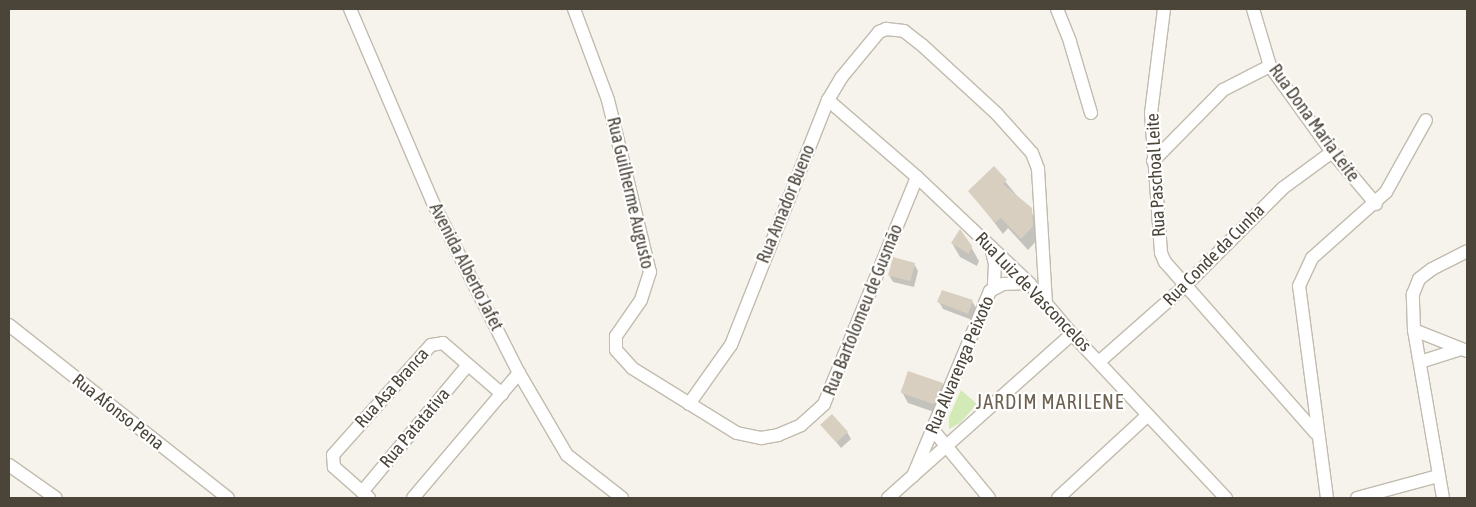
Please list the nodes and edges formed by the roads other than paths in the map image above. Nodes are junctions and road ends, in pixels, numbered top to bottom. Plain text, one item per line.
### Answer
1 (350, 9) edge
2 (574, 9) edge
3 (1057, 9) edge
4 (1164, 9) edge
5 (1253, 9) edge
6 (1270, 66) junction
7 (828, 100) junction
8 (1091, 113) dead end
9 (1426, 120) dead end
10 (1332, 152) junction
11 (1153, 161) junction
12 (917, 176) junction
13 (1376, 204) junction
14 (990, 246) junction
15 (1467, 251) edge
16 (1029, 283) junction
17 (994, 286) junction
18 (1185, 286) junction
19 (1046, 303) junction
20 (9, 325) edge
21 (1414, 330) junction
22 (1072, 334) junction
23 (1464, 350) edge
24 (1100, 362) junction
25 (1420, 362) junction
26 (468, 365) junction
27 (632, 368) joint
28 (520, 373) junction
29 (502, 394) junction
30 (689, 404) junction
31 (1148, 415) junction
32 (933, 430) junction
33 (1316, 433) junction
34 (948, 448) junction
35 (9, 465) edge
36 (1438, 476) junction
37 (912, 478) junction
38 (366, 495) edge
39 (56, 498) edge
40 (228, 498) edge
41 (412, 498) edge
42 (622, 498) edge
43 (888, 498) edge
44 (989, 498) edge
45 (1058, 498) edge
46 (1226, 498) edge
47 (1327, 498) edge
48 (1357, 498) edge
49 (1443, 498) edge

1 - 28 street, Avenida Alberto Jafet
2 - 27 street, Rua Guilherme Augusto
3 - 8 street
4 - 11 street, Rua Paschoal Leite
5 - 6 street, Rua Dona Maria Leite
6 - 10 street, Rua Dona Maria Leite
6 - 11 street
7 - 12 street, Rua Luiz de Vasconcelos
7 - 19 street, Rua Amador Bueno
7 - 30 street, Rua Amador Bueno
9 - 13 street
10 - 13 street, Rua Dona Maria Leite
10 - 18 street, Rua Conde da Cunha
11 - 18 street, Rua Paschoal Leite
12 - 14 street, Rua Luiz de Vasconcelos
12 - 30 street, Rua Bartolomeu de Gusmão
13 - 33 street
14 - 16 street, Rua Luiz de Vasconcelos
14 - 17 street
15 - 21 street
16 - 17 street, Rua Alvarenga Peixoto
16 - 19 street, Rua Luiz de Vasconcelos
17 - 32 street, Rua Alvarenga Peixoto
18 - 24 street, Rua Conde da Cunha
18 - 33 street, Rua Paschoal Leite
19 - 22 street, Rua Luiz de Vasconcelos
20 - 40 street, Rua Afonso Pena
21 - 23 street
21 - 25 street
22 - 24 street, Rua Luiz de Vasconcelos
22 - 34 street
23 - 25 street
24 - 31 street, Rua Luiz de Vasconcelos
25 - 36 street
26 - 29 street, Rua Asa Branca
26 - 38 street, Rua Patatativa
26 - 38 street, Rua Asa Branca
27 - 30 street, Rua Bartolomeu de Gusmão
28 - 29 street
28 - 42 street, Avenida Alberto Jafet
29 - 41 street
31 - 45 street
31 - 46 street, Rua Luiz de Vasconcelos
32 - 34 street
32 - 37 street, Rua Alvarenga Peixoto
33 - 47 street
34 - 37 street
34 - 44 street
35 - 39 street
36 - 48 street
36 - 49 street
37 - 43 street

